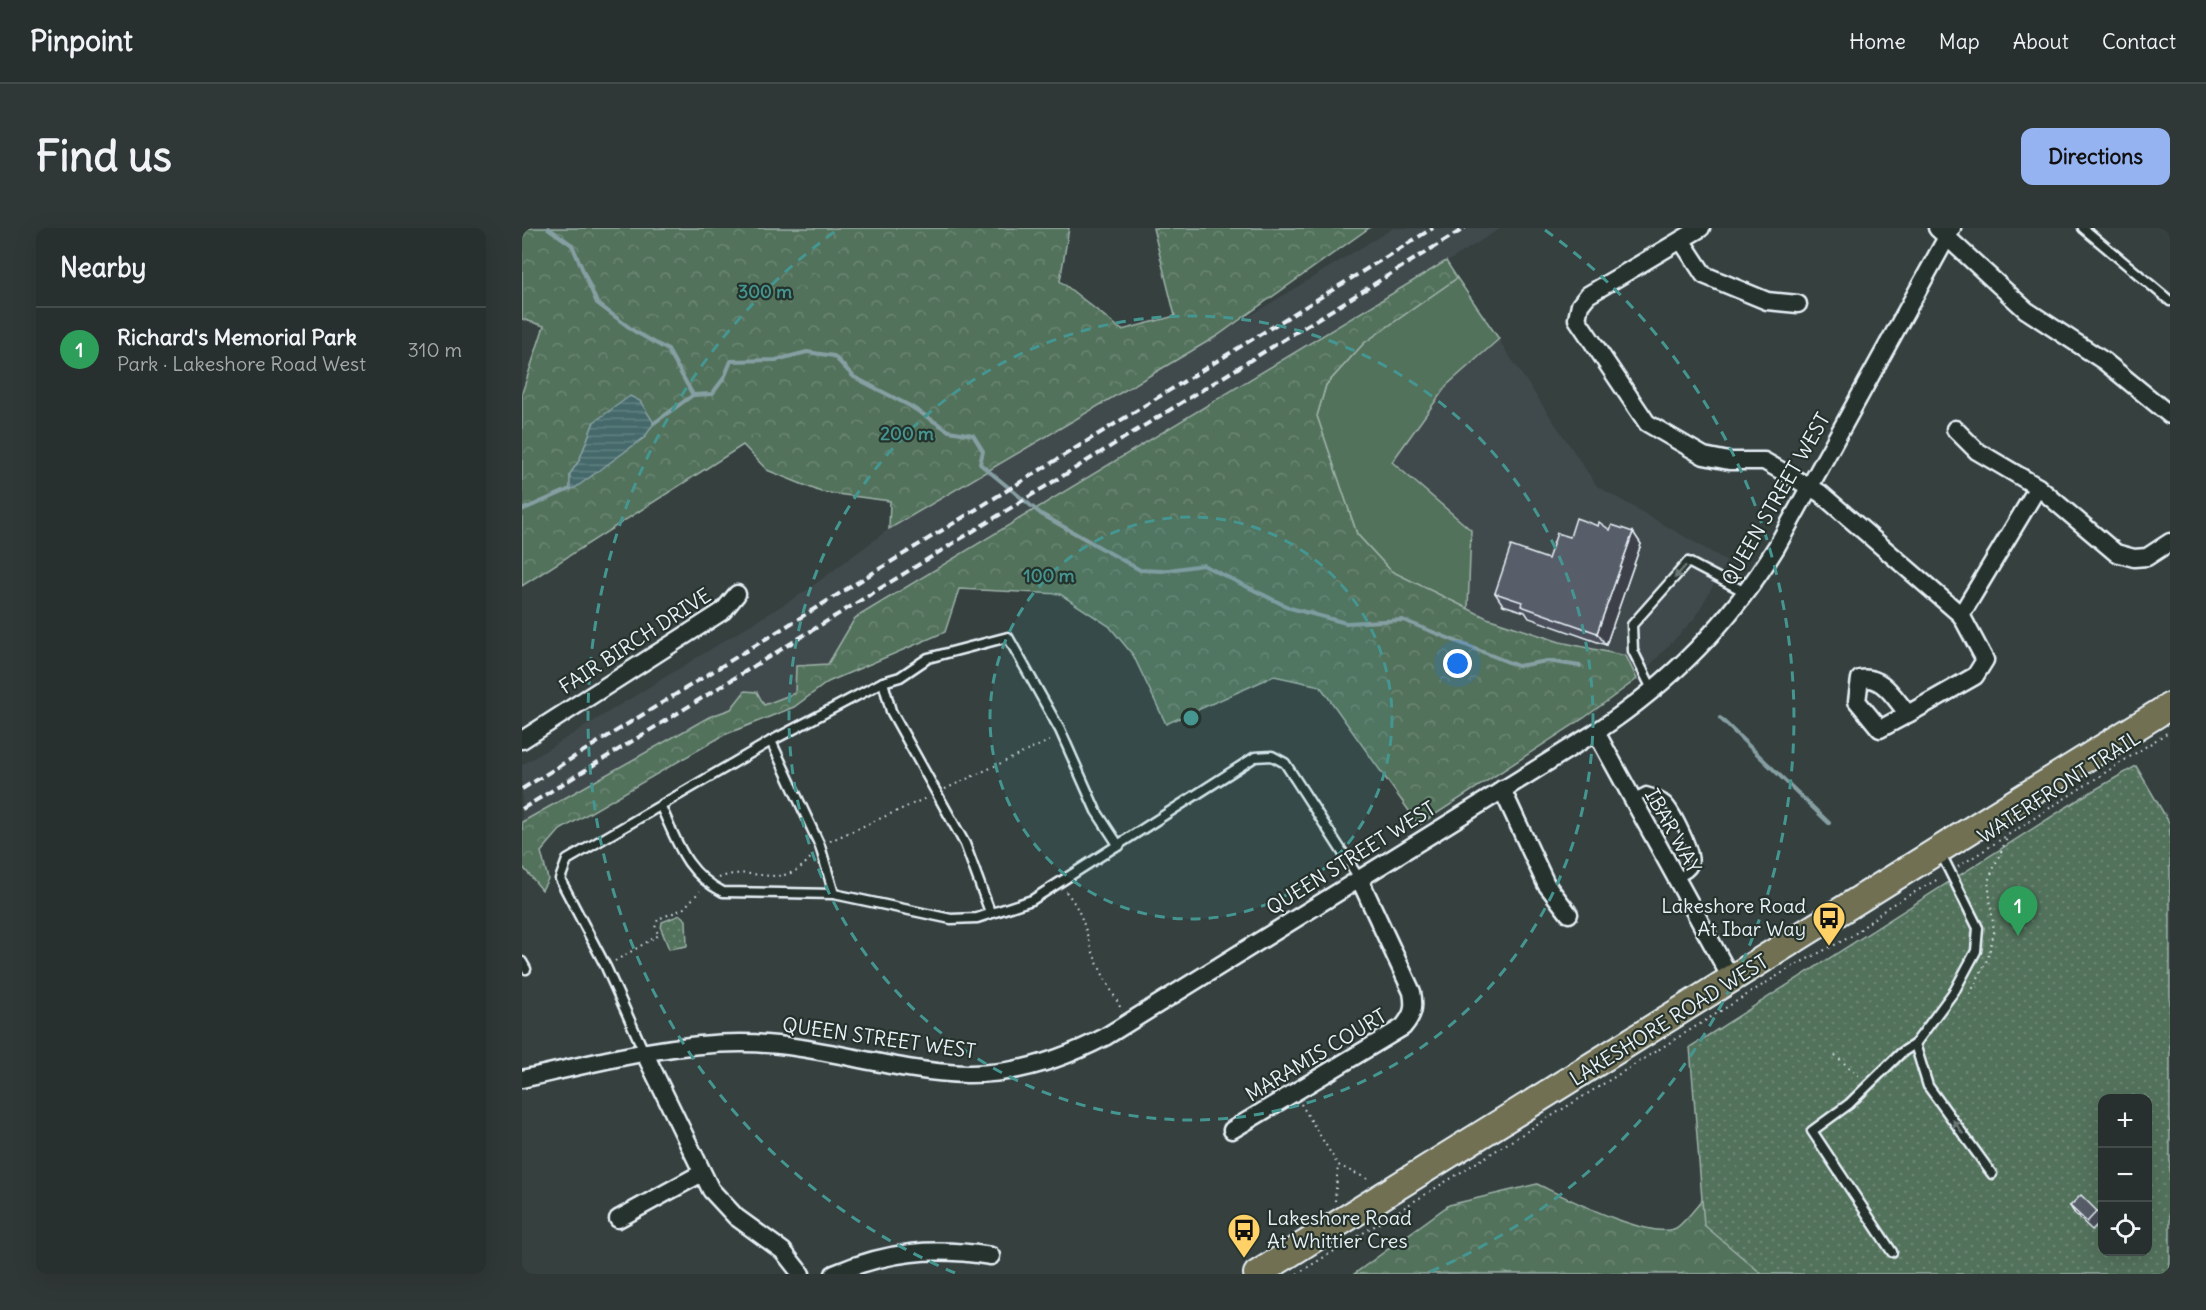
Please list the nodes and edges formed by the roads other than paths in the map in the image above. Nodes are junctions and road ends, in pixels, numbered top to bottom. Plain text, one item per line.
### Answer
1 (1701, 228) edge
2 (2083, 228) edge
3 (1945, 231) edge
4 (1681, 240) junction
5 (2170, 301) edge
6 (1798, 304) dead end
7 (2170, 415) edge
8 (1955, 429) dead end
9 (1809, 487) junction
10 (2038, 487) junction
11 (2170, 542) edge
12 (1747, 593) junction
13 (737, 594) dead end
14 (1961, 615) junction
15 (883, 682) junction
16 (1653, 691) junction
17 (2170, 706) edge
18 (1908, 714) dead end
19 (1596, 732) junction
20 (522, 740) edge
21 (771, 741) junction
22 (1502, 789) junction
23 (1632, 799) junction
24 (661, 807) junction
25 (1119, 846) junction
26 (1940, 851) junction
27 (1359, 878) junction
28 (1675, 879) junction
29 (834, 894) junction
30 (990, 912) junction
31 (1569, 914) dead end
32 (1732, 980) junction
33 (1915, 1044) junction
34 (644, 1052) junction
35 (522, 1079) edge
36 (1232, 1130) dead end
37 (702, 1173) junction
38 (1992, 1174) dead end
39 (618, 1219) dead end
40 (1892, 1252) dead end
41 (991, 1256) dead end
42 (801, 1274) edge
43 (834, 1274) edge
44 (1257, 1274) edge

1 - 4 street
2 - 5 lane
3 - 7 street
3 - 9 street, QUEEN STREET WEST
4 - 6 street
4 - 9 street
8 - 10 street
9 - 12 street, QUEEN STREET WEST
9 - 14 street
10 - 11 street
10 - 14 street
12 - 16 street, QUEEN STREET WEST
12 -> 16 lane
13 - 20 street, FAIR BIRCH DRIVE
14 - 18 street
15 - 21 lane
15 - 25 lane
15 - 30 lane
16 - 19 street, QUEEN STREET WEST
17 - 26 main road, LAKESHORE ROAD WEST
19 - 22 street, QUEEN STREET WEST
19 - 23 street, IBAR WAY
21 - 24 lane
21 - 29 lane
22 - 27 street, QUEEN STREET WEST
22 - 31 street
23 - 28 street, IBAR WAY
23 - 28 lane
24 - 29 lane
24 - 34 lane
25 - 27 lane
25 - 30 lane
26 - 32 main road, LAKESHORE ROAD WEST
26 - 33 lane
27 - 34 street, QUEEN STREET WEST
27 - 36 street, MARAMIS COURT
28 - 32 street, IBAR WAY
29 - 30 lane
32 - 44 main road, LAKESHORE ROAD WEST
38 -> 33 lane
33 - 40 lane
34 - 35 street, QUEEN STREET WEST
34 - 37 street
37 - 39 street
37 - 42 street
41 - 43 street

